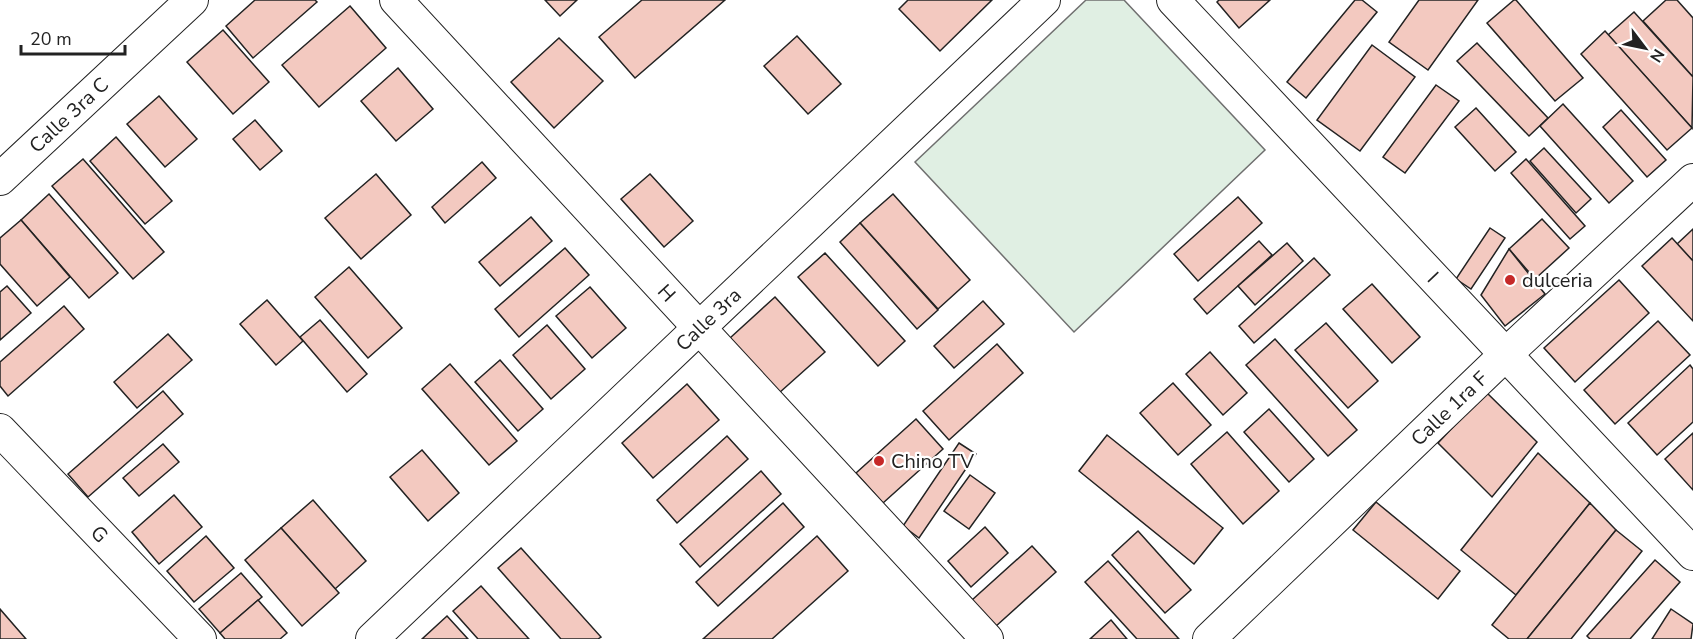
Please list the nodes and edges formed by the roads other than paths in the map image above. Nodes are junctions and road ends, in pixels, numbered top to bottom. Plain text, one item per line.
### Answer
1 (192, 0) edge
2 (396, 0) edge
3 (1044, 0) edge
4 (1173, 0) edge
5 (0, 179) edge
6 (1693, 180) edge
7 (699, 327) junction
8 (1505, 355) junction
9 (0, 430) edge
10 (1693, 554) edge
11 (200, 639) edge
12 (372, 639) edge
13 (987, 639) edge
14 (1209, 639) edge

1 - 5 street, Calle 3ra C
2 - 7 street, H
3 - 7 street, Calle 3ra
4 - 8 street, I
6 - 8 street, Calle 1ra F
7 - 12 street, Calle 3ra
7 - 13 street, H
8 - 10 street, I
8 - 14 street, Calle 1ra F
9 - 11 street, G

